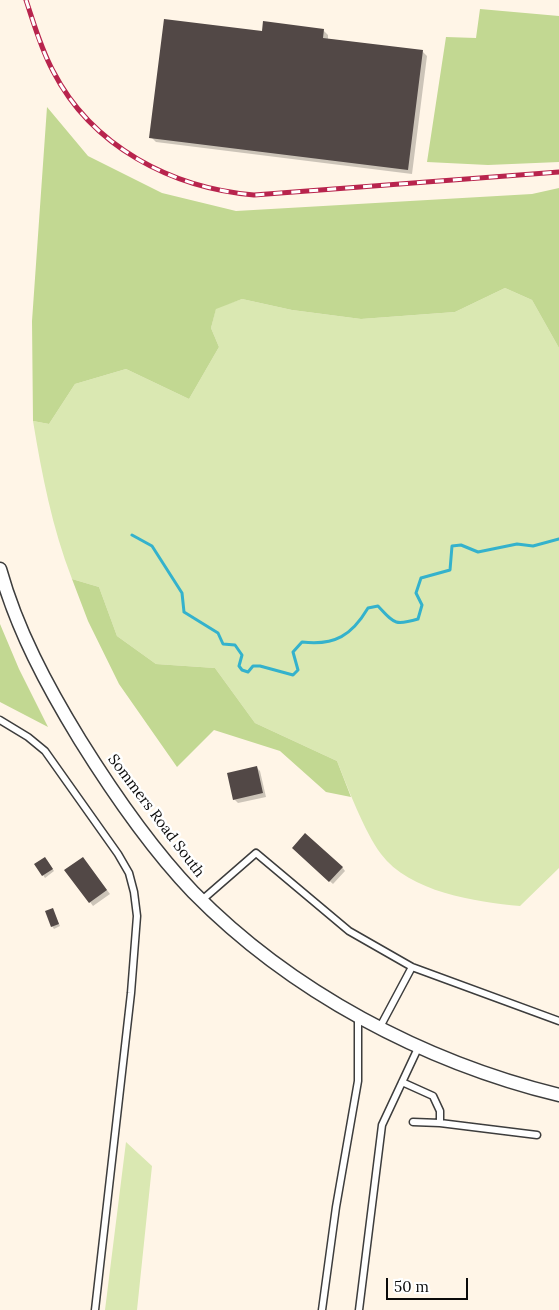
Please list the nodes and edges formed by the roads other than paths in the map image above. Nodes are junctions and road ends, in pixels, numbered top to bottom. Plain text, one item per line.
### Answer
1 (0, 569) edge
2 (0, 720) edge
3 (202, 900) junction
4 (412, 967) junction
5 (358, 1015) junction
6 (559, 1021) edge
7 (380, 1027) junction
8 (419, 1046) junction
9 (402, 1082) junction
10 (559, 1094) edge
11 (413, 1122) dead end
12 (440, 1123) junction
13 (537, 1135) dead end
14 (95, 1310) edge
15 (322, 1310) edge
16 (359, 1310) edge

1 - 3 street, Sommers Road South
2 - 14 lane
3 - 4 lane
3 - 5 street, Sommers Road South
4 - 6 lane
4 - 7 lane
5 - 7 street, Sommers Road South
5 - 15 lane
7 - 8 street, Sommers Road South
8 - 9 lane
8 - 10 street, Sommers Road South
9 - 12 lane
9 - 16 lane
11 - 12 lane
12 - 13 lane

